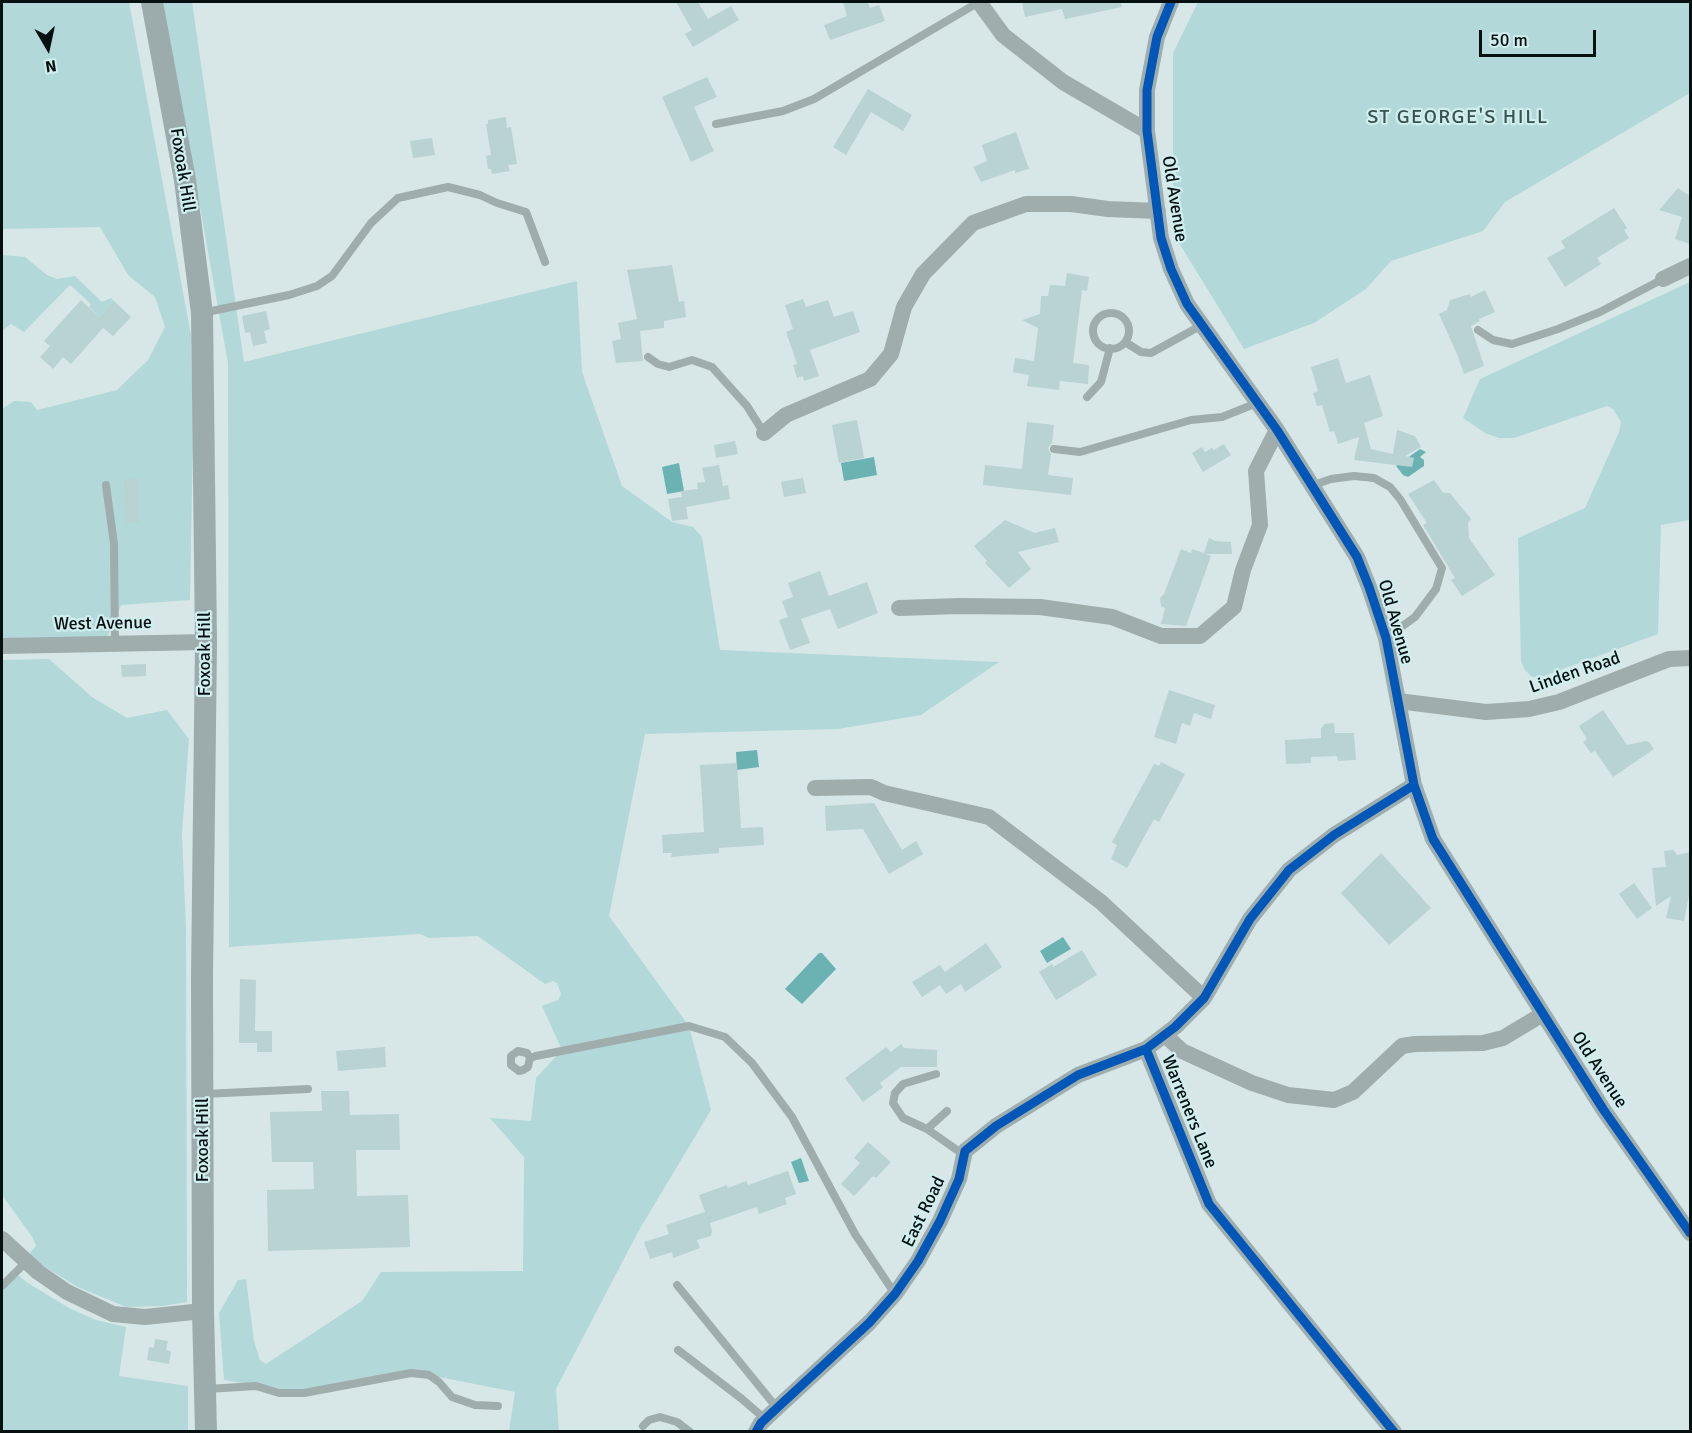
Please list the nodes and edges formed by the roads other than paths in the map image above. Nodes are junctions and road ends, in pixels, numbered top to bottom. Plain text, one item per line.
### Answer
1 (152, 2) edge
2 (979, 2) edge
3 (1171, 2) edge
4 (716, 124) dead end
5 (1147, 131) junction
6 (1158, 211) junction
7 (545, 262) dead end
8 (1690, 266) edge
9 (1663, 279) joint
10 (202, 313) junction
11 (1202, 325) junction
12 (1479, 330) dead end
13 (1125, 342) junction
14 (1110, 348) junction
15 (648, 357) dead end
16 (1087, 397) dead end
17 (1257, 403) junction
18 (1276, 430) junction
19 (764, 433) joint
20 (1054, 449) dead end
21 (106, 485) dead end
22 (1311, 486) junction
23 (899, 609) dead end
24 (1386, 638) junction
25 (115, 642) junction
26 (206, 642) junction
27 (2, 645) edge
28 (1690, 658) edge
29 (1398, 701) junction
30 (1414, 785) junction
31 (815, 788) dead end
32 (1204, 998) junction
33 (1543, 1014) junction
34 (1165, 1035) junction
35 (1146, 1049) junction
36 (530, 1058) dead end
37 (936, 1074) dead end
38 (308, 1089) dead end
39 (203, 1094) junction
40 (947, 1111) dead end
41 (927, 1129) junction
42 (964, 1155) junction
43 (1690, 1233) edge
44 (2, 1239) edge
45 (26, 1262) junction
46 (2, 1286) edge
47 (678, 1286) dead end
48 (895, 1293) junction
49 (203, 1311) junction
50 (678, 1350) dead end
51 (206, 1389) junction
52 (498, 1406) dead end
53 (766, 1420) edge
54 (644, 1426) dead end
55 (206, 1431) edge
56 (690, 1431) edge
57 (1394, 1431) edge

1 - 10 main road, Foxoak Hill
2 - 4 lane
2 - 5 street
3 - 5 street, Old Avenue
5 - 6 street, Old Avenue
6 - 11 street, Old Avenue
6 - 19 street
7 - 10 lane
8 - 9 street
9 - 12 lane
10 - 26 main road, Foxoak Hill
11 - 13 lane
11 - 17 street, Old Avenue
13 - 14 lane
13 - 14 lane
14 - 16 lane
15 - 19 lane
17 - 18 street, Old Avenue
17 - 20 lane
18 - 22 street, Old Avenue
18 - 23 street
21 - 25 lane
22 - 24 street, Old Avenue
22 - 24 lane
24 - 29 street, Old Avenue
25 - 26 street, West Avenue
25 - 27 street, West Avenue
26 - 39 main road, Foxoak Hill
28 - 29 street, Linden Road
29 - 30 street, Old Avenue
30 - 32 street, Warreners Lane
30 - 33 street, Old Avenue
31 - 32 street
32 - 34 street, Warreners Lane
33 - 34 street
33 - 43 street, Old Avenue
34 - 35 street, Warreners Lane
35 - 42 street
35 - 57 street, Warreners Lane
36 - 48 lane
37 - 41 lane
38 - 39 lane
39 - 49 main road, Foxoak Hill
40 - 41 lane
41 - 42 lane
42 - 48 street, East Road
44 - 45 street
45 - 46 lane
45 - 49 street
47 - 53 lane
48 - 53 street, East Road
49 - 51 main road, Foxoak Hill
50 - 53 lane
51 - 52 lane
51 - 55 main road, Foxoak Hill
54 - 56 lane

